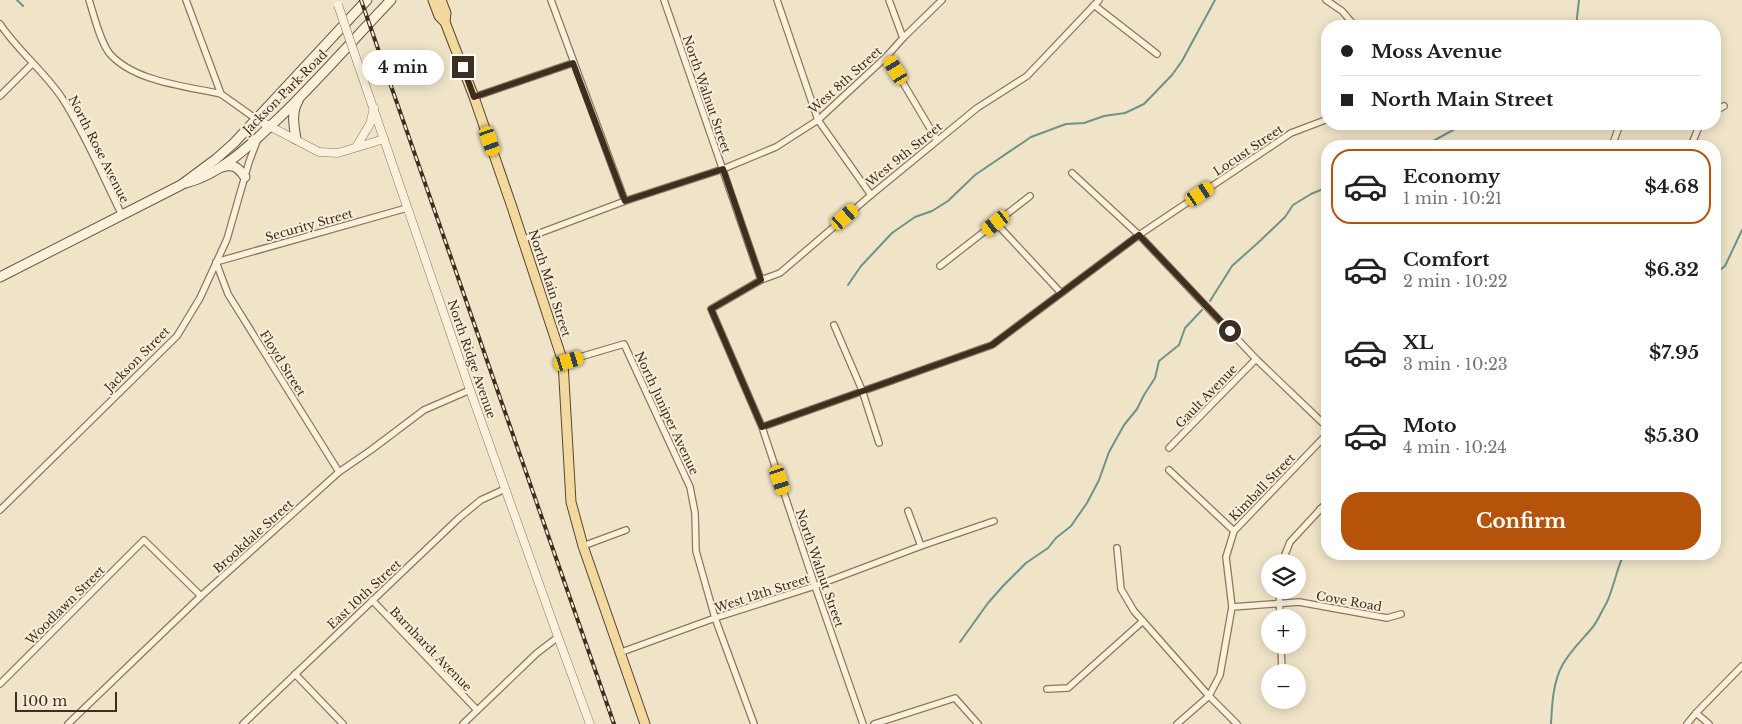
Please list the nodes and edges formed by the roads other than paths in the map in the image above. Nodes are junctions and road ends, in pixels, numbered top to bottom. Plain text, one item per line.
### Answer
1 (89, 0) edge
2 (187, 0) edge
3 (367, 0) edge
4 (391, 0) edge
5 (433, 0) edge
6 (441, 0) edge
7 (551, 0) edge
8 (664, 0) edge
9 (777, 0) edge
10 (889, 0) edge
11 (942, 0) edge
12 (1099, 0) edge
13 (1326, 0) edge
14 (337, 3) edge
15 (1094, 5) junction
16 (1349, 20) edge
17 (445, 22) junction
18 (0, 24) edge
19 (903, 38) junction
20 (1156, 54) dead end
21 (887, 56) junction
22 (573, 63) junction
23 (32, 64) junction
24 (221, 94) junction
25 (302, 95) junction
26 (0, 96) edge
27 (474, 97) junction
28 (1724, 106) dead end
29 (374, 108) junction
30 (1721, 108) edge
31 (256, 119) junction
32 (818, 120) junction
33 (1321, 122) edge
34 (270, 126) junction
35 (261, 135) junction
36 (296, 139) junction
37 (384, 140) junction
38 (937, 140) junction
39 (356, 147) junction
40 (219, 168) junction
41 (723, 169) junction
42 (1072, 173) dead end
43 (245, 177) junction
44 (184, 183) junction
45 (871, 195) junction
46 (1030, 196) dead end
47 (625, 201) junction
48 (407, 208) junction
49 (122, 215) junction
50 (996, 223) junction
51 (1139, 235) junction
52 (524, 239) junction
53 (216, 262) junction
54 (940, 266) dead end
55 (0, 277) edge
56 (761, 280) junction
57 (1061, 293) junction
58 (711, 309) joint
59 (834, 325) dead end
60 (1256, 359) junction
61 (563, 362) junction
62 (470, 390) junction
63 (862, 390) junction
64 (1321, 421) edge
65 (762, 427) junction
66 (1321, 440) edge
67 (879, 444) dead end
68 (1170, 448) dead end
69 (1169, 470) dead end
70 (339, 472) junction
71 (505, 489) junction
72 (1320, 509) edge
73 (0, 510) edge
74 (908, 511) dead end
75 (994, 521) dead end
76 (626, 530) dead end
77 (1234, 532) junction
78 (582, 546) junction
79 (921, 546) junction
80 (1117, 548) dead end
81 (1285, 554) edge
82 (815, 586) junction
83 (202, 596) junction
84 (1279, 599) edge
85 (372, 600) junction
86 (1279, 604) junction
87 (1232, 607) junction
88 (1279, 609) edge
89 (1401, 614) dead end
90 (715, 618) junction
91 (1143, 621) junction
92 (558, 637) junction
93 (619, 653) junction
94 (1742, 666) edge
95 (295, 674) junction
96 (0, 684) edge
97 (1047, 689) dead end
98 (1209, 696) junction
99 (476, 710) junction
100 (1696, 712) junction
101 (68, 724) edge
102 (243, 724) edge
103 (343, 724) edge
104 (463, 724) edge
105 (590, 724) edge
106 (644, 724) edge
107 (754, 724) edge
108 (863, 724) edge
109 (874, 724) edge
110 (978, 724) edge
111 (1177, 724) edge
112 (1237, 724) edge
113 (1687, 724) edge
114 (1709, 724) edge

1 - 24 street
2 - 24 street
3 - 31 main road, Jackson Park Road
4 - 25 main road, Jackson Park Road
5 - 17 main road
6 - 17 main road, North Main Street
7 - 22 street
8 - 41 street, North Walnut Street
9 - 32 street
10 - 19 street
11 - 19 street, West 8th Street
12 - 15 street, West 9th Street
13 - 16 street
14 - 29 street, North Ridge Avenue, bridge
15 - 20 street
15 - 38 street, West 9th Street
17 - 27 main road, North Main Street
18 - 23 street, North Rose Avenue
19 - 21 street, West 8th Street
21 - 32 street, West 8th Street
21 - 38 street
22 - 27 street
22 - 47 street
23 - 26 street
23 - 49 street, North Rose Avenue
24 - 31 street
25 - 34 main road, Jackson Park Road
25 - 36 main road
27 - 52 main road, North Main Street
28 - 30 street
29 - 37 street, North Ridge Avenue
29 - 39 street
31 - 34 street
31 - 44 main road, Jackson Park Road
32 - 41 street, West 8th Street
32 - 45 street
33 - 51 street, Locust Street
34 - 35 main road, Jackson Park Road
34 - 36 street
35 - 40 main road, Jackson Park Road
35 - 43 street, Jackson Street
36 - 39 street
37 - 39 street
37 - 48 street, North Ridge Avenue
38 - 45 street, West 9th Street
40 - 43 main road
40 - 44 main road, Jackson Park Road
41 - 47 street, West 8th Street
41 - 56 street, North Walnut Street
42 - 51 street
43 - 53 street, Jackson Street
44 - 49 main road, Jackson Park Road
45 - 56 street, West 9th Street
46 - 50 street
47 - 52 street, West 8th Street
48 - 53 street, Security Street
48 - 62 street, North Ridge Avenue
49 - 55 main road, Jackson Park Road
50 - 54 street
50 - 57 street
51 - 57 street, Locust Street
51 - 60 street
52 - 61 main road, North Main Street
53 - 70 street, Floyd Street
53 - 73 street, Jackson Street
56 - 58 street, West 9th Street
57 - 63 street, Locust Street
58 - 65 street, North Walnut Street
59 - 63 street
60 - 64 street
60 - 68 street, Gault Avenue
61 - 78 main road, North Main Street
61 - 90 street, North Juniper Avenue
62 - 70 street, Brookdale Street
62 - 71 street, North Ridge Avenue
63 - 65 street, Locust Street
63 - 67 street
65 - 82 street, North Walnut Street
66 - 77 street, Kimball Street
69 - 77 street
70 - 83 street, Brookdale Street
71 - 85 street, East 10th Street
71 - 92 street, North Ridge Avenue
72 - 81 street
74 - 79 street
75 - 79 street, West 12th Street
76 - 78 street
77 - 87 street, Kimball Street
78 - 93 main road, North Main Street
79 - 82 street, West 12th Street
80 - 91 street
82 - 90 street, West 12th Street
82 - 108 street, North Walnut Street
83 - 96 street, Woodlawn Street
83 - 101 street, Brookdale Street
84 - 86 street
85 - 95 street, East 10th Street
85 - 99 street, Barnhardt Avenue
86 - 87 street, Cove Road
86 - 88 street
86 - 89 street, Cove Road
87 - 98 street, Kimball Street
90 - 93 street, West 12th Street
90 - 107 street, North Juniper Avenue
91 - 97 street
91 - 98 street
92 - 99 street
92 - 105 street, North Ridge Avenue
93 - 106 main road, North Main Street
94 - 100 street
95 - 102 street, East 10th Street
95 - 103 street
98 - 111 street, Kimball Street
98 - 112 street
99 - 104 street
100 - 113 street
100 - 114 street
109 - 110 street

